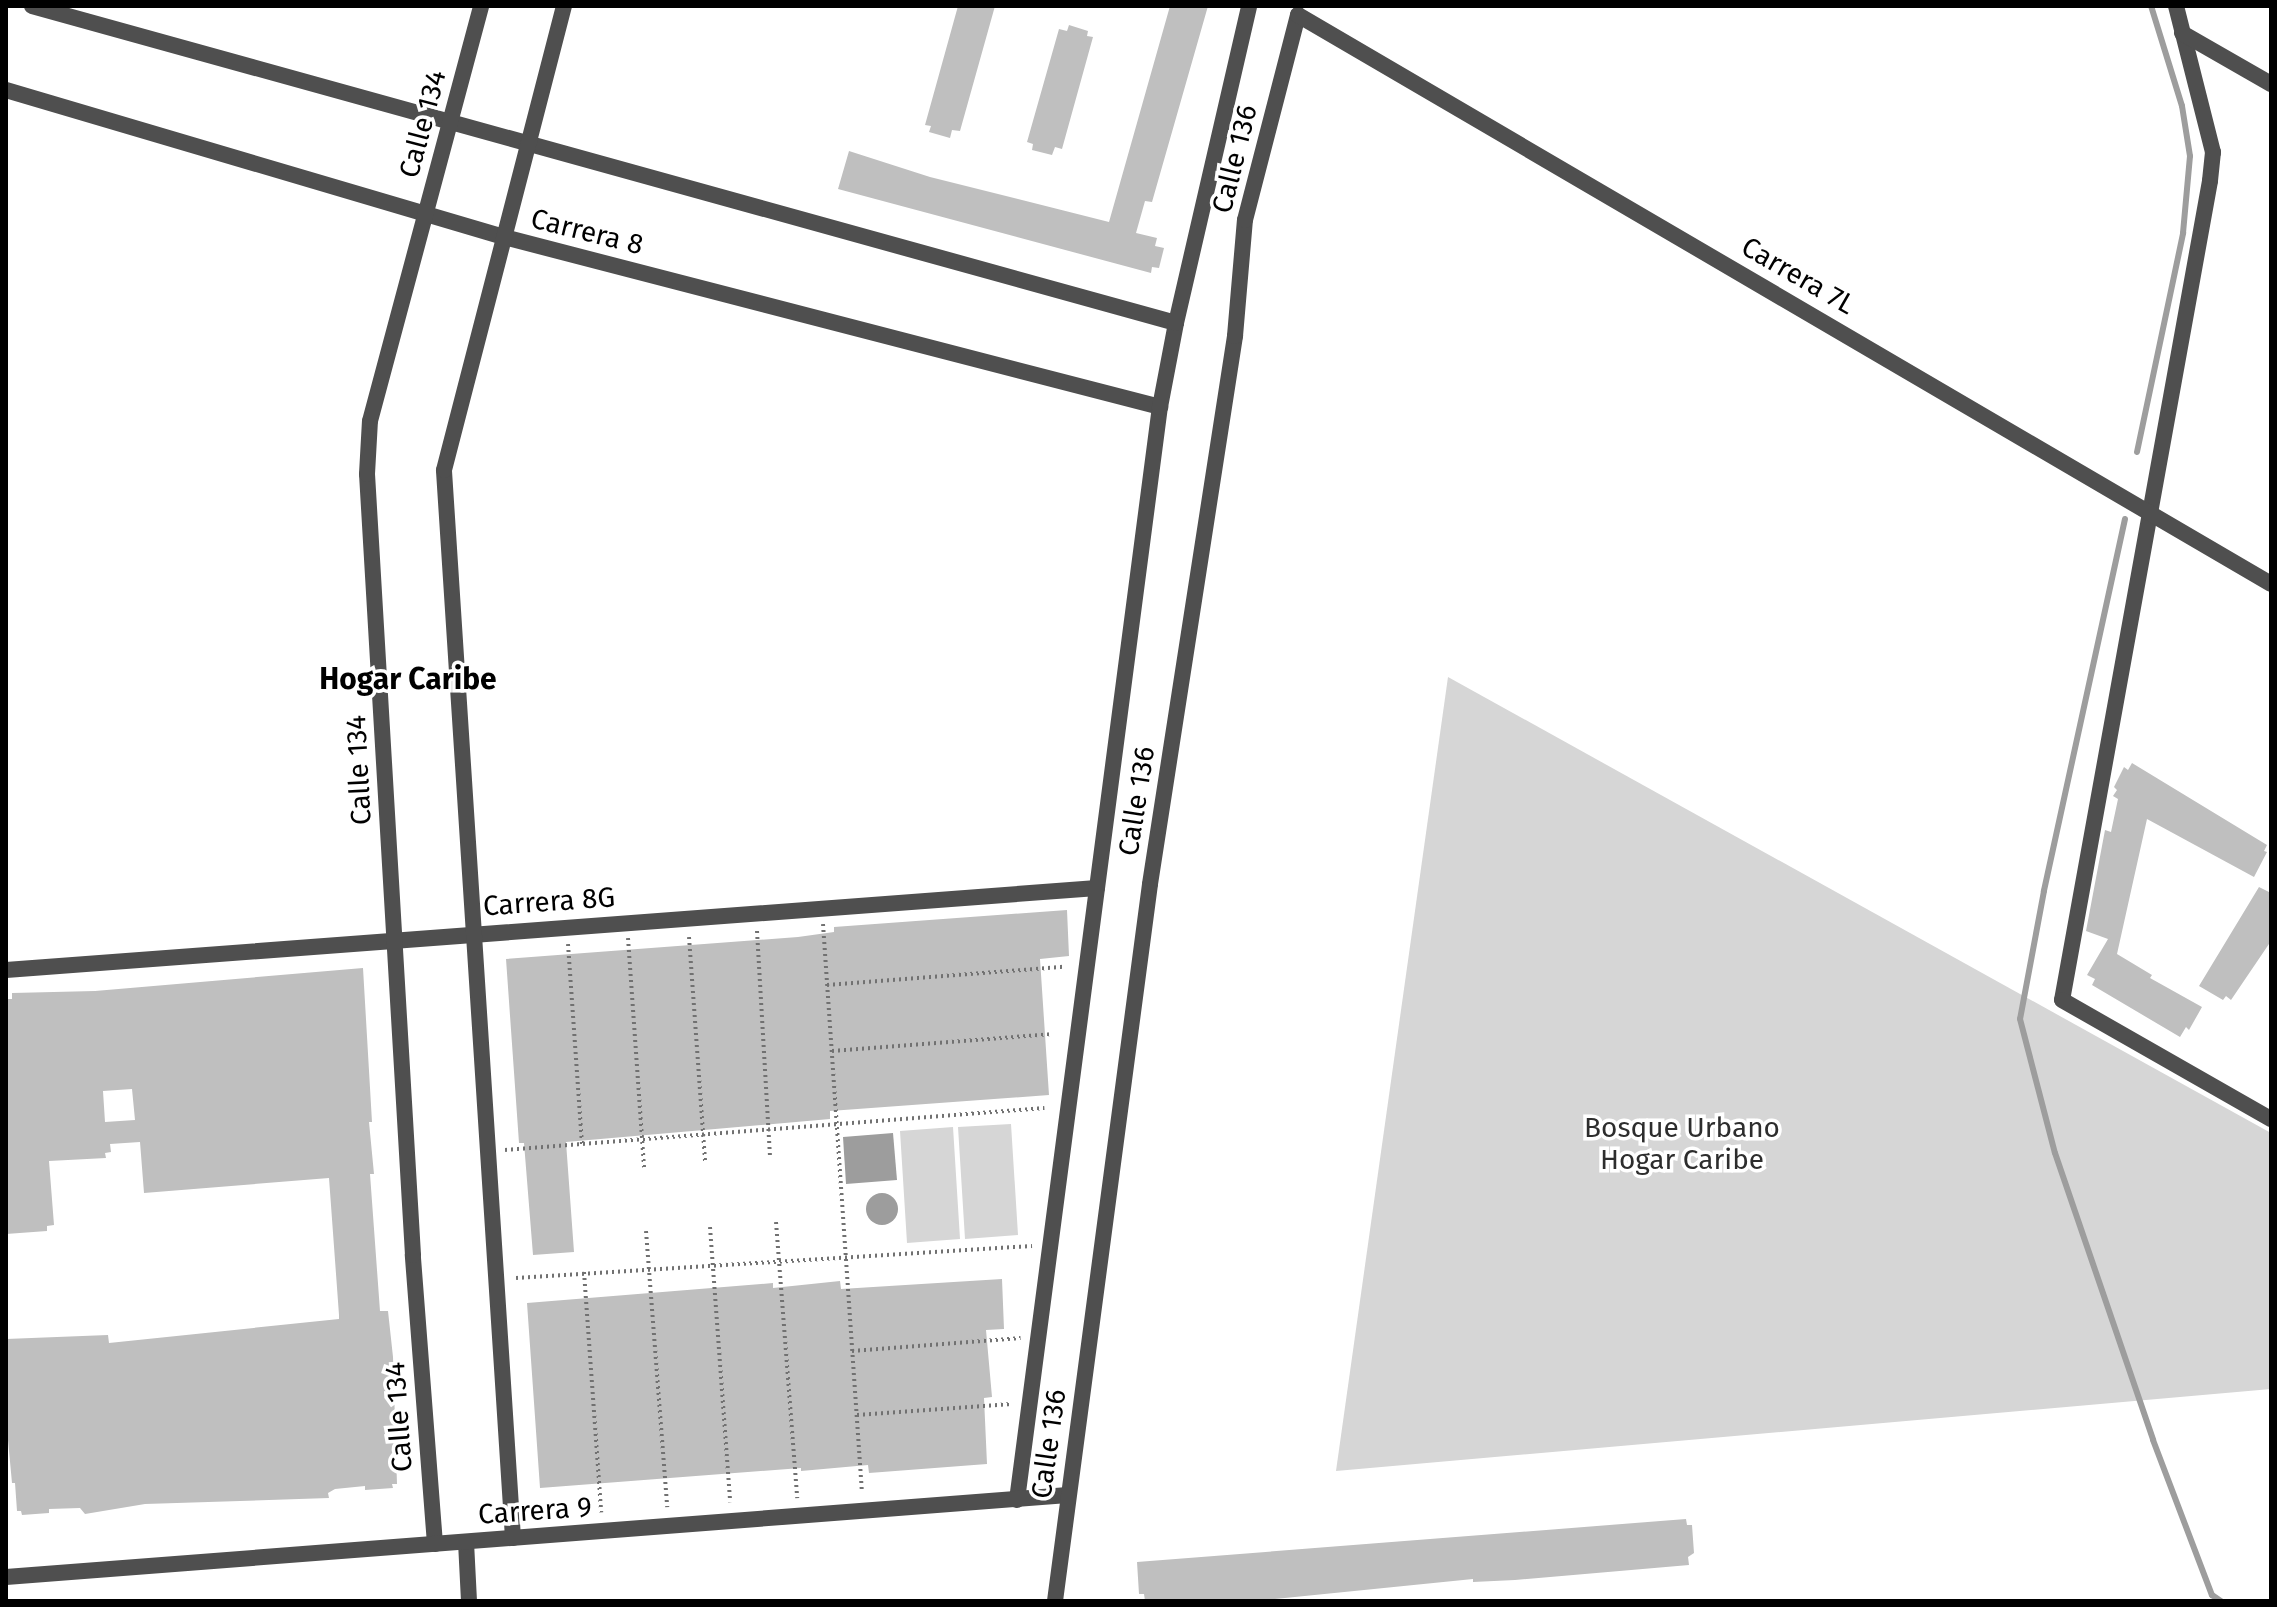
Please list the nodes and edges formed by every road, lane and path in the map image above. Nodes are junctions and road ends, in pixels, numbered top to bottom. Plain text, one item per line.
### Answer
1 (32, 6) edge
2 (481, 6) edge
3 (564, 6) edge
4 (1249, 6) edge
5 (2176, 6) edge
6 (1298, 15) joint
7 (2182, 33) junction
8 (2271, 84) edge
9 (6, 90) edge
10 (450, 122) junction
11 (528, 143) junction
12 (426, 215) junction
13 (504, 237) junction
14 (1176, 323) junction
15 (1160, 407) junction
16 (2152, 512) junction
17 (2271, 584) edge
18 (1097, 888) junction
19 (823, 918) dead end
20 (757, 923) dead end
21 (689, 929) dead end
22 (473, 933) junction
23 (628, 934) dead end
24 (395, 939) junction
25 (567, 939) dead end
26 (1063, 967) dead end
27 (6, 970) edge
28 (827, 985) junction
29 (1051, 1034) dead end
30 (832, 1051) junction
31 (1044, 1108) dead end
32 (2271, 1119) edge
33 (837, 1126) junction
34 (769, 1130) junction
35 (703, 1135) junction
36 (641, 1140) junction
37 (582, 1145) junction
38 (505, 1150) dead end
39 (770, 1156) dead end
40 (705, 1162) dead end
41 (644, 1167) dead end
42 (776, 1222) dead end
43 (710, 1227) dead end
44 (646, 1231) dead end
45 (1034, 1245) dead end
46 (846, 1255) junction
47 (779, 1260) junction
48 (713, 1264) junction
49 (649, 1268) junction
50 (584, 1272) junction
51 (516, 1278) dead end
52 (1021, 1338) dead end
53 (852, 1351) junction
54 (1012, 1404) dead end
55 (857, 1415) junction
56 (862, 1493) dead end
57 (1068, 1495) junction
58 (797, 1498) dead end
59 (1017, 1500) junction
60 (730, 1502) dead end
61 (667, 1507) dead end
62 (601, 1512) dead end
63 (513, 1538) junction
64 (466, 1542) junction
65 (435, 1544) junction
66 (6, 1577) edge
67 (469, 1601) edge
68 (1055, 1601) edge

1 - 10 street
2 - 10 street, Calle 134
3 - 11 street
4 - 14 street, Calle 136
5 - 7 street
6 - 16 street, Carrera 7L
6 - 57 street, Calle 136
7 - 8 street
7 - 16 street
9 - 12 street, Carrera 8
10 - 11 street
10 - 12 street, Calle 134
11 - 13 street
11 - 14 street
12 - 13 street, Carrera 8
12 - 24 street, Calle 134
13 - 15 street, Carrera 8
13 - 22 street
14 - 15 street, Calle 136
15 - 18 street, Calle 136
16 - 17 street, Carrera 7L
16 - 32 street
18 - 22 street, Carrera 8G
18 - 59 street, Calle 136
19 - 28 path
20 - 34 path
21 - 35 path
22 - 24 street, Carrera 8G
22 - 63 street
23 - 36 path
24 - 27 street, Carrera 8G
24 - 65 street, Calle 134
25 - 37 path
26 - 28 path
28 - 30 path
29 - 30 path
30 - 33 path
31 - 33 path
33 - 34 path
33 - 46 path
34 - 35 path
34 - 39 path
35 - 36 path
35 - 40 path
36 - 37 path
36 - 41 path
37 - 38 path
42 - 47 path
43 - 48 path
44 - 49 path
45 - 46 path
46 - 47 path
46 - 53 path
47 - 48 path
47 - 58 path
48 - 49 path
48 - 60 path
49 - 50 path
49 - 61 path
50 - 51 path
50 - 62 path
52 - 53 path
53 - 55 path
54 - 55 path
55 - 56 path
57 - 59 street, Carrera 9
57 - 68 street, Calle 136
59 - 63 street, Carrera 9
63 - 64 street, Carrera 9
64 - 65 street, Carrera 9
64 - 67 street
65 - 66 street, Carrera 9

